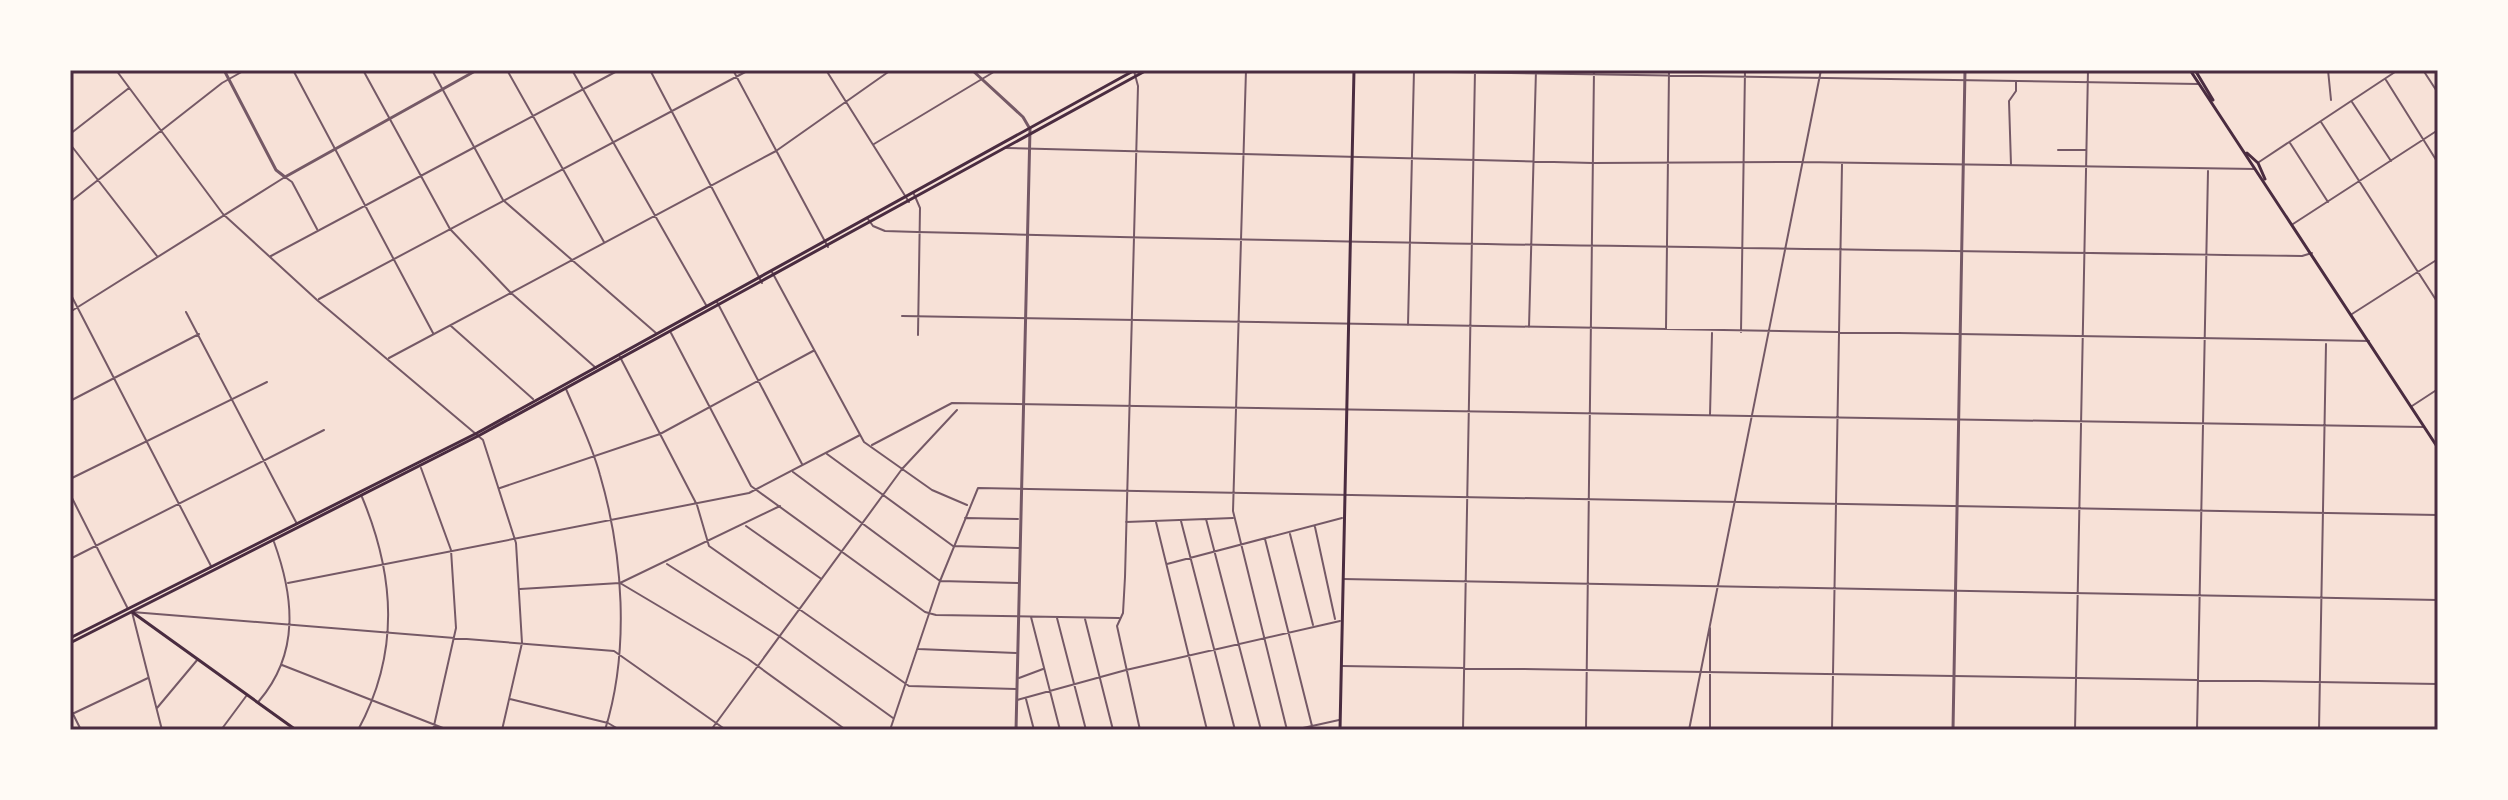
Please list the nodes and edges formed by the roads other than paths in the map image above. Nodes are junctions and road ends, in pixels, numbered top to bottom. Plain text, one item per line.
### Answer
1 (116, 70) edge
2 (224, 70) edge
3 (245, 70) edge
4 (293, 70) edge
5 (363, 70) edge
6 (432, 70) edge
7 (477, 70) edge
8 (507, 70) edge
9 (572, 70) edge
10 (619, 70) edge
11 (650, 70) edge
12 (733, 70) edge
13 (749, 70) edge
14 (826, 70) edge
15 (891, 70) edge
16 (972, 70) edge
17 (997, 70) edge
18 (1147, 70) edge
19 (1246, 70) edge
20 (1326, 70) edge
21 (1354, 70) edge
22 (1594, 70) edge
23 (1669, 70) edge
24 (1745, 70) edge
25 (1821, 70) edge
26 (1965, 70) edge
27 (2088, 70) edge
28 (2193, 70) edge
29 (2328, 70) edge
30 (2398, 70) edge
31 (2423, 70) edge
32 (1135, 71) edge
33 (1414, 71) edge
34 (1475, 71) edge
35 (1536, 72) edge
36 (1594, 75) junction
37 (736, 76) junction
38 (1669, 77) junction
39 (1745, 77) junction
40 (1819, 78) junction
41 (229, 79) junction
42 (2385, 79) junction
43 (983, 80) junction
44 (1965, 80) junction
45 (2016, 81) junction
46 (2087, 83) junction
47 (2199, 84) junction
48 (130, 87) junction
49 (442, 89) junction
50 (583, 90) junction
51 (2438, 93) edge
52 (2331, 100) dead end
53 (2352, 101) junction
54 (846, 102) junction
55 (2214, 103) junction
56 (672, 111) junction
57 (533, 117) junction
58 (389, 119) junction
59 (2321, 122) junction
60 (1030, 129) junction
61 (2438, 130) edge
62 (161, 132) junction
63 (70, 134) edge
64 (1030, 135) junction
65 (2423, 140) junction
66 (614, 142) junction
67 (2290, 142) junction
68 (70, 144) edge
69 (873, 145) junction
70 (335, 148) junction
71 (473, 148) junction
72 (1005, 148) junction
73 (1029, 149) junction
74 (2058, 150) dead end
75 (2086, 150) junction
76 (776, 151) junction
77 (1135, 151) junction
78 (2247, 153) junction
79 (1243, 154) junction
80 (1352, 156) junction
81 (1412, 158) junction
82 (1473, 159) junction
83 (1534, 161) junction
84 (2391, 161) junction
85 (1668, 162) junction
86 (1744, 162) junction
87 (1803, 162) junction
88 (1593, 163) junction
89 (1842, 163) junction
90 (2258, 163) junction
91 (2438, 163) edge
92 (1964, 166) junction
93 (2011, 167) junction
94 (2086, 168) junction
95 (562, 169) junction
96 (2255, 169) junction
97 (2208, 170) junction
98 (419, 176) junction
99 (285, 177) junction
100 (98, 180) junction
101 (2266, 181) junction
102 (2359, 181) junction
103 (711, 186) junction
104 (915, 196) junction
105 (503, 200) junction
106 (908, 200) junction
107 (70, 202) edge
108 (2328, 202) junction
109 (365, 205) junction
110 (223, 214) junction
111 (657, 215) junction
112 (869, 221) junction
113 (2293, 224) junction
114 (450, 229) junction
115 (317, 231) junction
116 (919, 232) junction
117 (1026, 233) junction
118 (1134, 236) junction
119 (1240, 238) junction
120 (1350, 241) junction
121 (1411, 242) junction
122 (605, 243) junction
123 (1471, 244) junction
124 (827, 245) junction
125 (1531, 246) junction
126 (1591, 247) junction
127 (1667, 247) junction
128 (1743, 247) junction
129 (1785, 247) junction
130 (1840, 248) junction
131 (1962, 251) junction
132 (2084, 253) junction
133 (2312, 253) junction
134 (2207, 255) junction
135 (157, 256) junction
136 (270, 256) junction
137 (393, 259) junction
138 (2438, 259) edge
139 (572, 260) junction
140 (2418, 272) junction
141 (773, 274) junction
142 (761, 281) junction
143 (510, 292) junction
144 (70, 293) edge
145 (317, 300) junction
146 (2438, 303) edge
147 (718, 304) junction
148 (79, 306) junction
149 (708, 310) junction
150 (70, 312) edge
151 (186, 312) dead end
152 (2352, 314) junction
153 (902, 316) dead end
154 (918, 316) junction
155 (1024, 319) junction
156 (1131, 321) junction
157 (1239, 324) junction
158 (1348, 325) junction
159 (450, 326) junction
160 (1408, 326) junction
161 (1468, 327) junction
162 (1529, 328) junction
163 (669, 330) junction
164 (1590, 330) junction
165 (1666, 331) junction
166 (1768, 331) junction
167 (1712, 332) junction
168 (1741, 332) junction
169 (200, 333) junction
170 (1839, 333) junction
171 (434, 334) junction
172 (918, 335) dead end
173 (659, 336) junction
174 (1961, 336) junction
175 (2083, 338) junction
176 (2205, 340) junction
177 (2369, 341) junction
178 (2326, 343) junction
179 (813, 351) junction
180 (620, 357) junction
181 (388, 359) junction
182 (597, 369) junction
183 (117, 378) junction
184 (267, 382) dead end
185 (758, 382) junction
186 (564, 386) junction
187 (2438, 389) edge
188 (233, 398) junction
189 (70, 401) edge
190 (535, 403) junction
191 (1022, 404) junction
192 (1129, 406) junction
193 (2411, 407) junction
194 (1237, 408) junction
195 (710, 409) junction
196 (957, 410) dead end
197 (1346, 410) junction
198 (1467, 413) junction
199 (1590, 415) junction
200 (1710, 416) junction
201 (1752, 417) junction
202 (1837, 418) junction
203 (1959, 421) junction
204 (2081, 422) junction
205 (2203, 424) junction
206 (2324, 427) junction
207 (2424, 427) junction
208 (324, 430) dead end
209 (478, 434) junction
210 (660, 434) junction
211 (860, 435) junction
212 (147, 440) junction
213 (872, 445) junction
214 (2438, 448) edge
215 (827, 453) junction
216 (595, 458) junction
217 (264, 459) junction
218 (420, 464) junction
219 (803, 465) junction
220 (902, 469) junction
221 (792, 471) junction
222 (70, 479) edge
223 (500, 488) junction
224 (1021, 488) junction
225 (756, 490) junction
226 (1127, 491) junction
227 (1234, 493) junction
228 (70, 494) edge
229 (360, 494) junction
230 (1344, 494) junction
231 (883, 496) junction
232 (1465, 497) junction
233 (1588, 500) junction
234 (180, 502) junction
235 (696, 502) junction
236 (1734, 502) junction
237 (1836, 503) junction
238 (969, 505) junction
239 (1958, 505) junction
240 (780, 506) junction
241 (2080, 507) junction
242 (2201, 510) junction
243 (2323, 512) junction
244 (2438, 515) edge
245 (964, 518) junction
246 (1234, 518) junction
247 (1343, 518) junction
248 (610, 519) junction
249 (1020, 519) junction
250 (1206, 519) junction
251 (1180, 520) junction
252 (1155, 521) junction
253 (1126, 522) junction
254 (745, 525) junction
255 (863, 525) junction
256 (298, 526) junction
257 (1315, 526) junction
258 (1290, 533) junction
259 (515, 538) junction
260 (272, 539) junction
261 (1265, 539) junction
262 (707, 544) junction
263 (1241, 545) junction
264 (96, 546) junction
265 (953, 546) junction
266 (1019, 548) junction
267 (451, 550) junction
268 (1216, 551) junction
269 (843, 552) junction
270 (1191, 558) junction
271 (70, 559) edge
272 (667, 563) junction
273 (385, 564) junction
274 (1166, 565) junction
275 (213, 569) junction
276 (821, 579) junction
277 (1342, 579) junction
278 (940, 581) junction
279 (288, 583) junction
280 (620, 583) junction
281 (1018, 583) junction
282 (1465, 583) junction
283 (1587, 585) junction
284 (1717, 587) junction
285 (519, 589) junction
286 (1834, 589) junction
287 (1956, 590) junction
288 (2078, 592) junction
289 (2200, 595) junction
290 (2321, 597) junction
291 (2438, 600) edge
292 (801, 608) junction
293 (130, 611) junction
294 (930, 614) junction
295 (1018, 616) junction
296 (1030, 616) junction
297 (1057, 617) junction
298 (1085, 618) junction
299 (1120, 618) junction
300 (1335, 621) junction
301 (1341, 621) junction
302 (289, 622) junction
303 (1710, 623) junction
304 (1313, 626) junction
305 (389, 630) junction
306 (1288, 633) junction
307 (456, 636) junction
308 (779, 636) junction
309 (1264, 639) junction
310 (70, 640) edge
311 (522, 643) junction
312 (1239, 644) junction
313 (917, 649) junction
314 (1214, 650) junction
315 (619, 652) junction
316 (1017, 653) junction
317 (1188, 656) junction
318 (198, 658) junction
319 (282, 665) junction
320 (758, 665) junction
321 (1341, 666) junction
322 (1464, 668) junction
323 (1044, 669) junction
324 (1126, 670) junction
325 (1586, 670) junction
326 (1700, 672) junction
327 (1710, 672) junction
328 (1832, 673) junction
329 (1954, 674) junction
330 (2076, 677) junction
331 (149, 678) junction
332 (1017, 678) junction
333 (1099, 678) junction
334 (2198, 679) junction
335 (2320, 682) junction
336 (905, 683) junction
337 (2438, 684) edge
338 (1074, 685) junction
339 (1017, 689) junction
340 (1050, 692) junction
341 (247, 694) junction
342 (509, 698) junction
343 (1026, 698) junction
344 (1017, 700) junction
345 (374, 701) junction
346 (258, 702) junction
347 (70, 708) edge
348 (157, 708) junction
349 (71, 714) edge
350 (894, 719) junction
351 (1340, 720) junction
352 (716, 722) junction
353 (608, 723) junction
354 (435, 725) junction
355 (1312, 726) junction
356 (81, 730) edge
357 (162, 730) edge
358 (221, 730) edge
359 (296, 730) edge
360 (358, 730) edge
361 (433, 730) edge
362 (448, 730) edge
363 (502, 730) edge
364 (605, 730) edge
365 (620, 730) edge
366 (711, 730) edge
367 (726, 730) edge
368 (846, 730) edge
369 (890, 730) edge
370 (1016, 730) edge
371 (1034, 730) edge
372 (1060, 730) edge
373 (1086, 730) edge
374 (1113, 730) edge
375 (1140, 730) edge
376 (1207, 730) edge
377 (1235, 730) edge
378 (1261, 730) edge
379 (1287, 730) edge
380 (1294, 730) edge
381 (1340, 730) edge
382 (1463, 730) edge
383 (1586, 730) edge
384 (1689, 730) edge
385 (1710, 730) edge
386 (1832, 730) edge
387 (1953, 730) edge
388 (2075, 730) edge
389 (2197, 730) edge
390 (2319, 730) edge

1 - 48 street
2 - 41 street
3 - 41 street
4 - 70 street
5 - 58 street
6 - 49 street
7 - 49 street
8 - 57 street
9 - 50 street
10 - 50 street
11 - 56 street
12 - 37 street
13 - 37 street
14 - 54 street
15 - 54 street
16 - 43 street
17 - 43 street
18 - 32 main road
19 - 79 street
20 - 21 street
21 - 33 street
21 - 80 main road
22 - 36 street
23 - 38 street
24 - 39 street
25 - 40 street
26 - 44 street
27 - 46 street
28 - 47 main road
28 - 55 main road
29 - 52 street
30 - 42 street
31 - 51 street
32 - 60 main road
32 - 64 main road
32 - 77 street
33 - 34 street
33 - 81 street
34 - 35 street
34 - 82 street
35 - 36 street
35 - 83 street
36 - 38 street
36 - 88 street
37 - 56 street
37 - 76 street
38 - 39 street
38 - 85 street
39 - 40 street
39 - 86 street
40 - 44 street
40 - 87 street
41 - 62 street
41 - 99 street
42 - 53 street
42 - 65 street
43 - 60 street
43 - 69 street
44 - 45 street
44 - 92 street
45 - 46 street
45 - 93 street
46 - 47 street
46 - 75 street
47 - 55 main road
48 - 62 street
48 - 63 street
49 - 58 street
49 - 71 street
50 - 57 street
50 - 66 street
53 - 59 street
53 - 84 street
54 - 69 street
54 - 76 street
55 - 78 main road
56 - 66 street
56 - 103 street
57 - 71 street
57 - 95 street
58 - 70 street
58 - 98 street
59 - 67 street
59 - 102 street
60 - 64 street
60 - 104 main road
61 - 65 street
62 - 100 street
62 - 110 street
64 - 72 main road
64 - 73 street
65 - 84 street
65 - 91 street
66 - 95 street
66 - 111 street
67 - 90 street
67 - 108 street
68 - 100 street
69 - 106 street
70 - 99 street
70 - 109 street
71 - 98 street
71 - 105 street
72 - 73 street
72 - 104 main road
73 - 77 street
73 - 117 street
74 - 75 street
75 - 94 street
76 - 103 street
76 - 124 street
77 - 79 street
77 - 118 street
78 - 90 main road
78 - 96 main road
79 - 80 street
79 - 119 street
80 - 81 street
80 - 120 main road
81 - 82 street
81 - 121 street
82 - 83 street
82 - 123 street
83 - 88 street
83 - 125 street
84 - 102 street
85 - 86 street
85 - 88 street
85 - 127 street
86 - 87 street
86 - 128 street
87 - 89 street
87 - 129 street
88 - 126 street
89 - 92 street
89 - 130 street
90 - 101 main road
92 - 93 street
92 - 131 street
93 - 94 street
94 - 97 street
94 - 132 street
95 - 105 street
95 - 122 street
96 - 97 street
96 - 101 main road
97 - 134 street
98 - 109 street
98 - 114 street
99 - 110 street
99 - 115 street
100 - 107 street
100 - 135 street
101 - 113 main road
102 - 108 street
102 - 140 street
103 - 111 street
103 - 142 street
104 - 106 main road
104 - 116 street
105 - 114 street
105 - 139 street
106 - 112 main road
108 - 113 street
109 - 115 street
109 - 137 street
110 - 135 street
110 - 136 street
111 - 122 street
111 - 149 street
112 - 116 street
112 - 124 main road
113 - 133 main road
114 - 137 street
114 - 143 street
115 - 136 street
116 - 117 street
116 - 154 street
117 - 118 street
117 - 155 street
118 - 119 street
118 - 156 street
119 - 120 street
119 - 157 street
120 - 121 street
120 - 158 main road
121 - 123 street
121 - 160 street
122 - 139 street
123 - 125 street
123 - 161 street
124 - 141 main road
125 - 126 street
125 - 162 street
126 - 127 street
126 - 164 street
127 - 128 street
127 - 165 street
128 - 129 street
128 - 168 street
129 - 130 street
129 - 166 street
130 - 131 street
130 - 170 street
131 - 132 street
131 - 174 street
132 - 134 street
132 - 175 street
133 - 134 street
133 - 152 main road
134 - 176 street
135 - 148 street
136 - 145 street
137 - 145 street
137 - 171 street
138 - 140 street
139 - 143 street
139 - 173 street
140 - 146 street
140 - 152 street
141 - 142 main road
141 - 179 street
142 - 147 main road
143 - 159 street
143 - 182 street
144 - 148 street
145 - 181 street
147 - 149 main road
147 - 185 street
148 - 150 street
148 - 183 street
149 - 163 main road
151 - 169 street
152 - 177 main road
153 - 154 street
154 - 155 street
154 - 172 street
155 - 156 street
155 - 191 street
156 - 157 street
156 - 192 street
157 - 158 street
157 - 194 street
158 - 160 street
158 - 197 main road
159 - 171 street
159 - 190 street
160 - 161 street
161 - 162 street
161 - 198 street
162 - 164 street
163 - 173 main road
163 - 195 street
164 - 165 street
164 - 199 street
165 - 167 street
166 - 168 street
166 - 170 street
166 - 201 street
167 - 168 street
167 - 200 street
169 - 183 street
169 - 188 street
170 - 174 street
170 - 202 street
171 - 181 street
173 - 180 main road
174 - 175 street
174 - 203 street
175 - 176 street
175 - 204 street
176 - 178 street
176 - 205 street
177 - 178 street
177 - 193 main road
178 - 206 street
179 - 185 street
179 - 211 street
180 - 182 main road
180 - 210 street
181 - 209 street
182 - 186 main road
183 - 189 street
183 - 212 street
184 - 188 street
185 - 195 street
185 - 219 street
186 - 190 main road
186 - 216 street
187 - 193 street
188 - 212 street
188 - 217 street
190 - 209 main road
191 - 192 street
191 - 213 street
191 - 224 street
192 - 194 street
192 - 226 street
193 - 207 main road
194 - 197 street
194 - 227 street
195 - 210 street
195 - 225 street
196 - 220 street
197 - 198 street
197 - 230 main road
198 - 199 street
198 - 232 street
199 - 200 street
199 - 233 street
200 - 201 street
201 - 202 street
201 - 236 street
202 - 203 street
202 - 237 street
203 - 204 street
203 - 239 street
204 - 205 street
204 - 241 street
205 - 206 street
205 - 242 street
206 - 207 street
206 - 243 street
207 - 214 main road
208 - 217 street
209 - 218 main road
209 - 223 street
210 - 216 street
210 - 235 street
211 - 213 street
211 - 215 street
212 - 222 street
212 - 234 street
213 - 220 street
215 - 219 street
215 - 231 street
216 - 223 street
216 - 248 street
217 - 234 street
217 - 256 street
218 - 229 main road
218 - 267 street
219 - 221 street
220 - 231 street
220 - 238 street
221 - 225 street
221 - 255 street
223 - 259 street
224 - 226 street
224 - 238 street
224 - 249 street
225 - 235 street
225 - 240 street
226 - 227 street
226 - 253 street
227 - 230 street
227 - 246 street
228 - 264 street
229 - 256 main road
229 - 273 street
230 - 232 street
230 - 247 main road
231 - 255 street
231 - 265 street
232 - 233 street
232 - 282 street
233 - 236 street
233 - 283 street
234 - 264 street
234 - 275 street
235 - 248 street
235 - 262 street
236 - 237 street
236 - 284 street
237 - 239 street
237 - 286 street
238 - 245 street
239 - 241 street
239 - 287 street
240 - 254 street
240 - 269 street
241 - 242 street
241 - 288 street
242 - 243 street
242 - 289 street
243 - 244 street
243 - 290 street
245 - 249 street
245 - 265 street
246 - 250 street
246 - 263 street
247 - 257 street
247 - 277 main road
248 - 259 street
248 - 280 street
249 - 266 street
250 - 251 street
250 - 268 street
251 - 252 street
251 - 270 street
252 - 253 street
252 - 274 street
253 - 299 street
254 - 262 street
254 - 276 street
255 - 269 street
255 - 278 street
256 - 260 main road
257 - 258 street
257 - 300 street
258 - 261 street
258 - 304 street
259 - 267 street
259 - 285 street
260 - 275 main road
260 - 279 street
261 - 263 street
261 - 306 street
262 - 272 street
262 - 292 street
263 - 268 street
263 - 309 street
264 - 271 street
264 - 293 street
265 - 266 street
265 - 278 street
266 - 281 street
267 - 273 street
267 - 307 street
268 - 270 street
268 - 312 street
269 - 276 street
269 - 294 street
270 - 274 street
270 - 314 street
272 - 280 street
272 - 308 street
273 - 279 street
273 - 305 street
274 - 317 street
275 - 293 main road
276 - 292 street
277 - 282 street
277 - 301 main road
278 - 281 street
278 - 294 street
279 - 302 street
280 - 285 street
280 - 315 street
280 - 320 street
281 - 295 street
282 - 283 street
282 - 322 street
283 - 284 street
283 - 325 street
284 - 286 street
284 - 303 street
285 - 311 street
286 - 287 street
286 - 328 street
287 - 288 street
287 - 329 street
288 - 289 street
288 - 330 street
289 - 290 street
289 - 334 street
290 - 291 street
290 - 335 street
292 - 308 street
292 - 336 street
293 - 302 street
293 - 310 main road
293 - 318 main road
293 - 331 street
294 - 295 street
294 - 313 street
295 - 296 street
295 - 316 street
296 - 297 street
296 - 323 street
297 - 298 street
297 - 338 street
298 - 299 street
298 - 333 street
299 - 324 street
300 - 301 street
300 - 304 street
301 - 321 main road
302 - 305 street
302 - 319 street
303 - 326 street
303 - 327 street
304 - 306 street
305 - 307 street
305 - 345 street
306 - 309 street
306 - 355 street
307 - 311 street
307 - 354 street
308 - 320 street
308 - 350 street
309 - 312 street
309 - 379 street
311 - 315 street
311 - 342 street
312 - 314 street
312 - 378 street
313 - 316 street
313 - 336 street
314 - 317 street
314 - 377 street
315 - 352 street
315 - 353 street
316 - 332 street
317 - 324 street
317 - 376 street
318 - 341 main road
318 - 348 street
319 - 345 street
319 - 346 street
320 - 352 street
320 - 368 street
321 - 322 street
321 - 351 main road
322 - 325 street
322 - 382 street
323 - 332 street
323 - 340 street
324 - 333 street
324 - 375 street
325 - 326 street
325 - 383 street
326 - 327 street
326 - 384 street
327 - 328 street
327 - 385 street
328 - 329 street
328 - 386 street
329 - 330 street
329 - 387 street
330 - 334 street
330 - 388 street
331 - 348 street
331 - 349 street
332 - 339 street
333 - 338 street
333 - 374 street
334 - 335 street
334 - 389 street
335 - 337 street
335 - 390 street
336 - 339 street
336 - 350 street
338 - 340 street
338 - 373 street
339 - 344 street
340 - 343 street
340 - 372 street
341 - 346 main road
341 - 358 street
342 - 353 street
342 - 363 street
343 - 344 street
343 - 371 street
344 - 370 street
345 - 354 street
345 - 360 street
346 - 359 main road
347 - 349 street
348 - 357 street
349 - 356 street
350 - 369 street
351 - 355 street
351 - 381 main road
352 - 366 street
352 - 367 street
353 - 364 street
353 - 365 street
354 - 361 street
354 - 362 street
355 - 380 street

